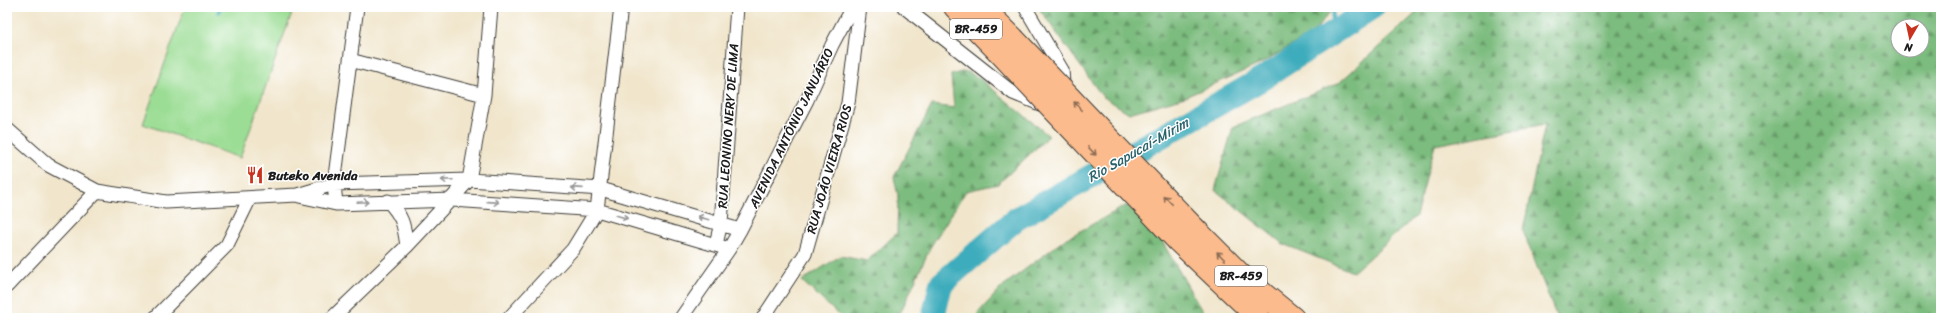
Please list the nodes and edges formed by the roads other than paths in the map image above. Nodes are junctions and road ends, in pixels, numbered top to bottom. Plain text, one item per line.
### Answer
1 (357, 7) edge
2 (491, 7) edge
3 (621, 7) edge
4 (737, 7) edge
5 (852, 7) edge
6 (860, 7) edge
7 (904, 7) edge
8 (955, 7) edge
9 (982, 7) edge
10 (1025, 7) edge
11 (1005, 44) junction
12 (350, 60) junction
13 (484, 95) junction
14 (7, 129) edge
15 (469, 180) junction
16 (334, 184) junction
17 (601, 189) junction
18 (97, 191) junction
19 (297, 195) junction
20 (250, 198) junction
21 (452, 200) junction
22 (388, 201) junction
23 (336, 204) junction
24 (597, 210) junction
25 (721, 223) junction
26 (740, 230) junction
27 (1186, 235) junction
28 (716, 244) junction
29 (407, 246) junction
30 (729, 249) junction
31 (7, 286) edge
32 (155, 318) edge
33 (332, 318) edge
34 (509, 318) edge
35 (681, 318) edge
36 (763, 318) edge
37 (1259, 318) edge
38 (1293, 318) edge

1 - 12 street
2 - 13 street
3 - 17 street
4 - 25 street, RUA LEONINO NERY DE LIMA
5 - 26 street, AVENIDA ANTÔNIO JANUÁRIO
6 - 36 street, RUA JOÃO VIEIRA RIOS
7 - 10 street
8 - 11 highway, BR-459
9 - 11 highway, BR-459
11 - 27 highway, BR-459, bridge
12 - 13 street
12 - 16 street
13 - 15 street
14 - 18 street
15 -> 16 street
17 -> 15 street
15 - 21 street
16 - 19 street
16 - 23 street
17 - 24 street
25 -> 17 street
18 - 20 street
18 - 31 street
19 - 20 street
19 - 23 street
20 - 32 street
21 - 22 street
21 -> 24 street
21 - 29 street
23 -> 22 street
22 - 29 street
24 -> 28 street
24 - 34 street
25 - 26 street
25 - 28 street, RUA LEONINO NERY DE LIMA
26 - 30 street, AVENIDA ANTÔNIO JANUÁRIO
27 - 37 highway, BR-459
38 -> 27 highway, BR-459
28 - 30 street
29 - 33 street
30 - 35 street, AVENIDA ANTÔNIO JANUÁRIO

